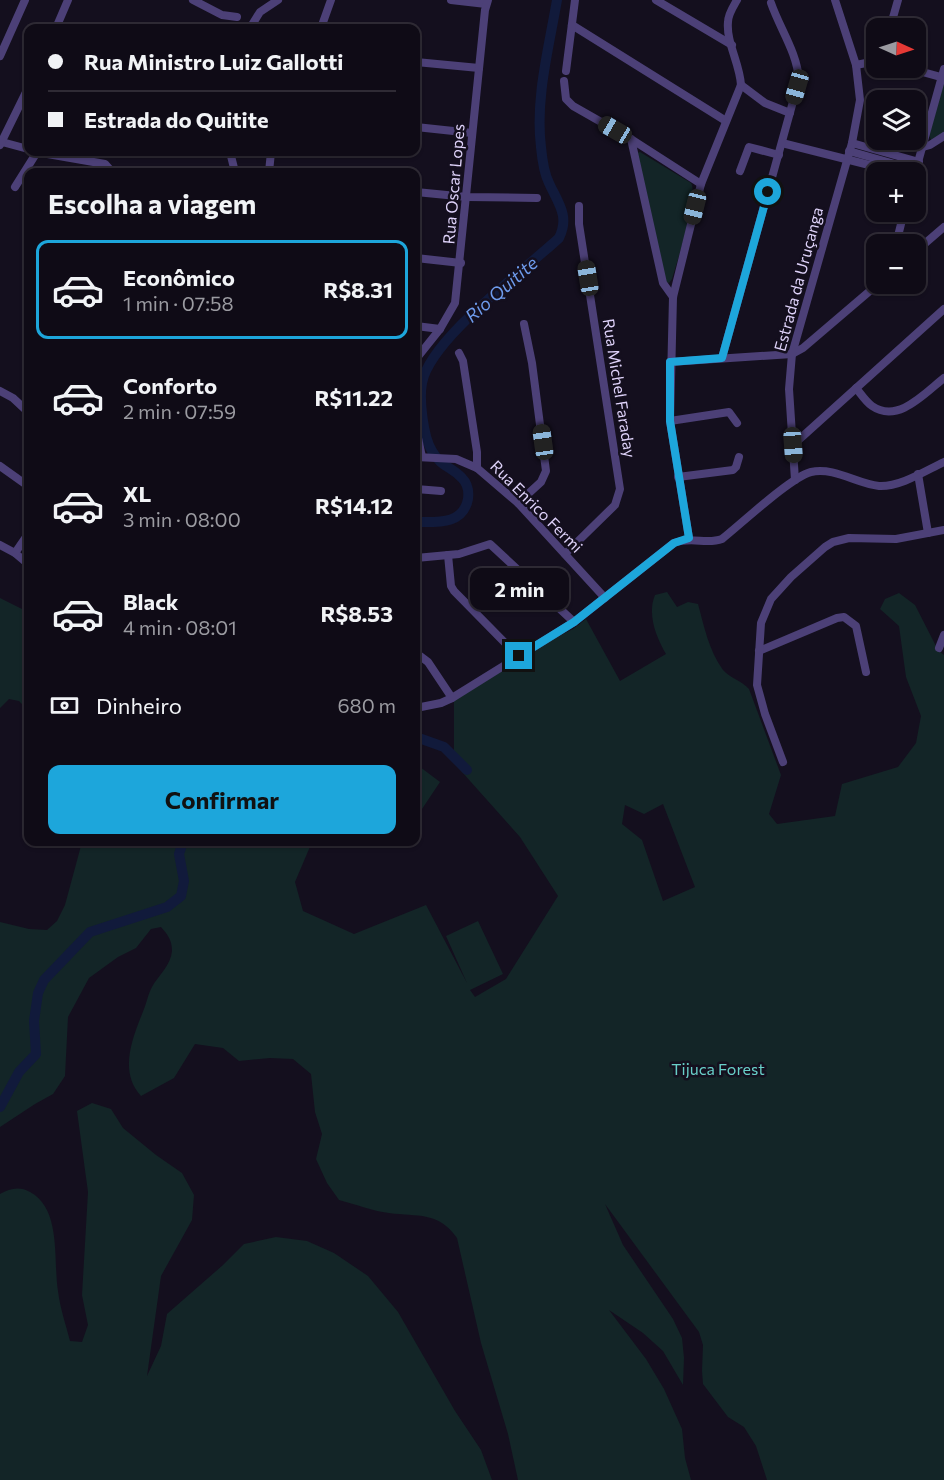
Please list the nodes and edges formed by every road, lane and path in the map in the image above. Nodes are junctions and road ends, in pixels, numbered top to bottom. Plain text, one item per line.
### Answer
1 (25, 0) edge
2 (68, 0) edge
3 (193, 0) edge
4 (278, 0) edge
5 (331, 0) edge
6 (451, 0) edge
7 (575, 0) edge
8 (656, 0) edge
9 (737, 0) edge
10 (835, 0) edge
11 (897, 0) edge
12 (487, 2) edge
13 (771, 3) dead end
14 (237, 18) dead end
15 (892, 18) edge
16 (58, 24) edge
17 (252, 24) edge
18 (322, 24) edge
19 (572, 25) junction
20 (728, 30) junction
21 (716, 36) junction
22 (732, 45) junction
23 (0, 56) edge
24 (420, 62) edge
25 (866, 63) edge
26 (856, 65) junction
27 (479, 68) junction
28 (566, 70) dead end
29 (926, 71) edge
30 (943, 74) edge
31 (564, 81) dead end
32 (741, 85) junction
33 (24, 96) edge
34 (790, 113) junction
35 (726, 121) junction
36 (420, 127) edge
37 (472, 133) junction
38 (926, 136) edge
39 (944, 136) edge
40 (631, 140) junction
41 (1, 143) edge
42 (782, 143) junction
43 (926, 146) edge
44 (24, 148) edge
45 (850, 151) junction
46 (779, 155) junction
47 (59, 156) edge
48 (875, 162) edge
49 (891, 162) edge
50 (110, 168) edge
51 (740, 171) dead end
52 (24, 172) edge
53 (701, 184) junction
54 (15, 187) dead end
55 (420, 192) edge
56 (467, 197) junction
57 (537, 198) dead end
58 (579, 206) dead end
59 (944, 227) edge
60 (926, 243) edge
61 (420, 258) edge
62 (460, 263) junction
63 (866, 294) edge
64 (672, 297) junction
65 (944, 309) edge
66 (524, 324) dead end
67 (420, 326) edge
68 (440, 329) junction
69 (459, 353) dead end
70 (420, 354) edge
71 (792, 354) junction
72 (722, 358) junction
73 (670, 362) junction
74 (944, 378) edge
75 (856, 388) junction
76 (0, 391) edge
77 (24, 408) edge
78 (670, 421) junction
79 (737, 423) dead end
80 (793, 445) junction
81 (739, 456) dead end
82 (422, 457) edge
83 (944, 462) edge
84 (0, 466) edge
85 (477, 468) junction
86 (918, 474) junction
87 (678, 477) junction
88 (795, 480) junction
89 (24, 483) edge
90 (420, 489) edge
91 (441, 490) dead end
92 (518, 503) junction
93 (944, 530) edge
94 (928, 533) junction
95 (689, 538) junction
96 (24, 540) edge
97 (0, 545) edge
98 (15, 553) junction
99 (565, 554) junction
100 (448, 555) junction
101 (420, 558) edge
102 (24, 561) edge
103 (605, 598) junction
104 (574, 622) junction
105 (944, 635) edge
106 (508, 646) dead end
107 (939, 648) dead end
108 (759, 651) junction
109 (420, 656) dead end
110 (866, 672) dead end
111 (453, 698) junction
112 (420, 707) edge
113 (783, 762) dead end

1 - 23 street
2 - 16 street
3 - 14 street
4 - 17 street
5 - 18 street
6 - 12 street
7 - 19 street
8 - 21 street
9 - 20 street
10 - 26 street, Estrada da Uruçanga
11 - 15 street
12 - 27 street, Rua Oscar Lopes
13 - 34 street
19 - 28 street
19 - 35 street
20 - 21 street
20 - 22 street
21 - 22 street
22 - 32 street
24 - 27 street
25 - 26 street
26 - 45 street, Estrada da Uruçanga
27 - 37 street, Rua Oscar Lopes
29 - 30 street
30 - 38 street
31 - 40 street
32 - 34 street
32 - 35 street
33 - 41 street
34 - 42 street
35 - 53 street
36 - 37 street
37 - 56 street, Rua Oscar Lopes
39 - 43 street
40 - 53 street
40 - 64 street
41 - 44 street
42 - 45 street
42 - 46 street
45 - 48 street
45 - 49 street
45 - 71 street, Estrada da Uruçanga
46 - 51 street
46 - 72 street
47 - 50 street
52 - 54 street
53 - 64 street
55 - 56 street
56 - 57 street
56 - 62 street, Rua Oscar Lopes
58 - 99 street, Rua Michel Faraday
59 - 60 street
61 - 62 street
62 - 68 street, Rua Oscar Lopes
63 - 71 street
64 - 73 street
65 - 75 street
66 - 92 street
67 - 68 street
68 - 70 street, Rua Oscar Lopes
69 - 85 street, Rua Enrico Fermi
71 - 72 street
71 - 80 street, Estrada da Uruçanga
72 - 73 street
73 - 78 street
74 - 75 street
75 - 80 street
76 - 77 street
78 - 79 street
78 - 87 street
80 - 88 street, Estrada da Uruçanga
81 - 87 street
82 - 85 street
83 - 86 street
84 - 89 street
85 - 92 street, Rua Enrico Fermi
86 - 88 street
86 - 94 street
87 - 95 street
88 - 95 street
90 - 91 street
92 - 99 street, Rua Enrico Fermi
93 - 94 street
94 - 108 street
95 - 103 street
96 - 98 street
97 - 98 street
98 - 102 street
99 - 103 street, Rua Enrico Fermi
100 - 101 street
100 - 104 street
100 - 106 street
103 - 104 street
104 - 111 street
105 - 107 street
108 - 110 street
108 - 113 street
109 - 111 street
111 - 112 street

